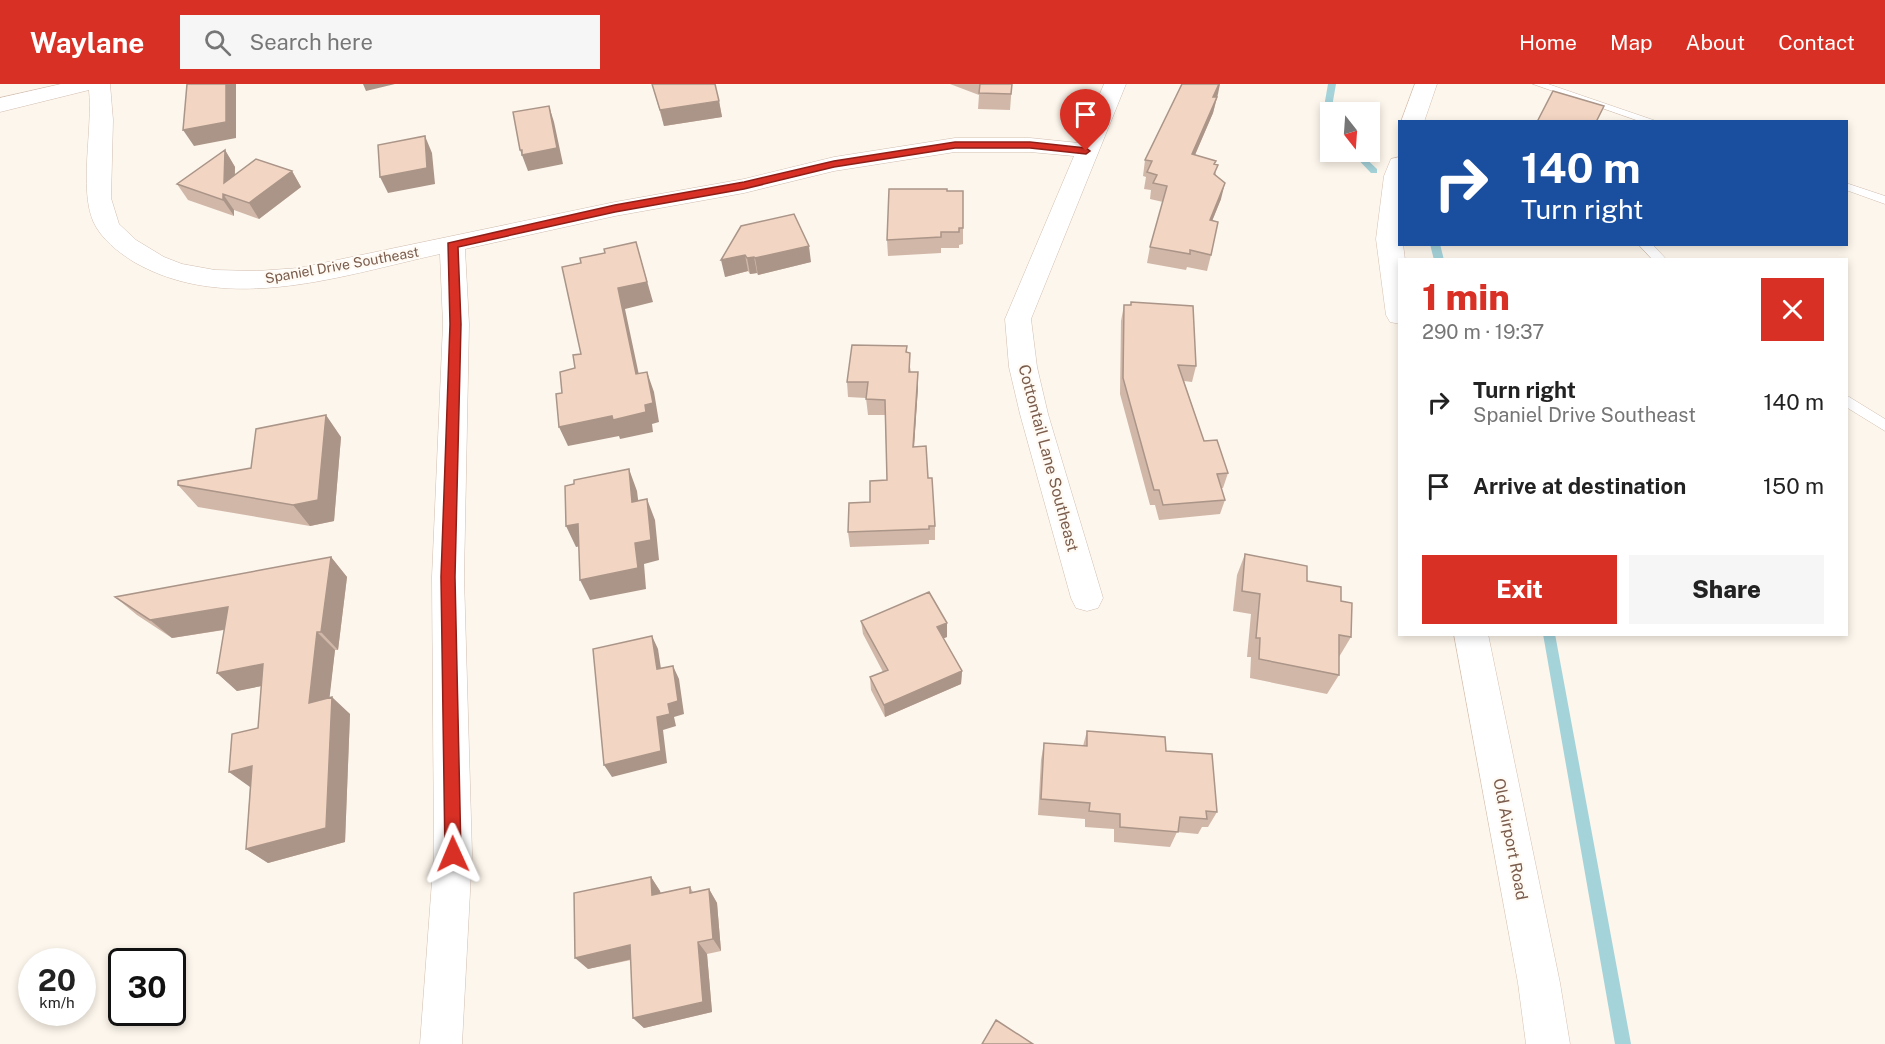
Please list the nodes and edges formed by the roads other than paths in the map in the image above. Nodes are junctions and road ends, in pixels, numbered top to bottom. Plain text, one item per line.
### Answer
1 (88, 84) edge
2 (99, 84) edge
3 (1115, 84) edge
4 (1426, 84) edge
5 (1538, 84) edge
6 (0, 105) edge
7 (1624, 117) edge
8 (1413, 120) edge
9 (1642, 120) edge
10 (1086, 151) junction
11 (1398, 178) edge
12 (1848, 187) edge
13 (1885, 200) edge
14 (452, 245) junction
15 (1646, 246) edge
16 (1659, 258) edge
17 (1398, 301) edge
18 (1848, 401) edge
19 (1885, 426) edge
20 (1087, 598) dead end
21 (1471, 636) edge
22 (441, 1044) edge
23 (1548, 1044) edge

1 - 6 street
2 - 14 street, Spaniel Drive Southeast
3 - 10 street, Cottontail Lane Southeast
4 - 8 street
5 - 7 lane
7 - 9 lane
10 - 14 street, Spaniel Drive Southeast
10 - 20 street, Cottontail Lane Southeast
11 - 17 street
12 - 13 lane
14 - 22 street
15 - 16 lane
18 - 19 lane
21 - 23 street, Old Airport Road

